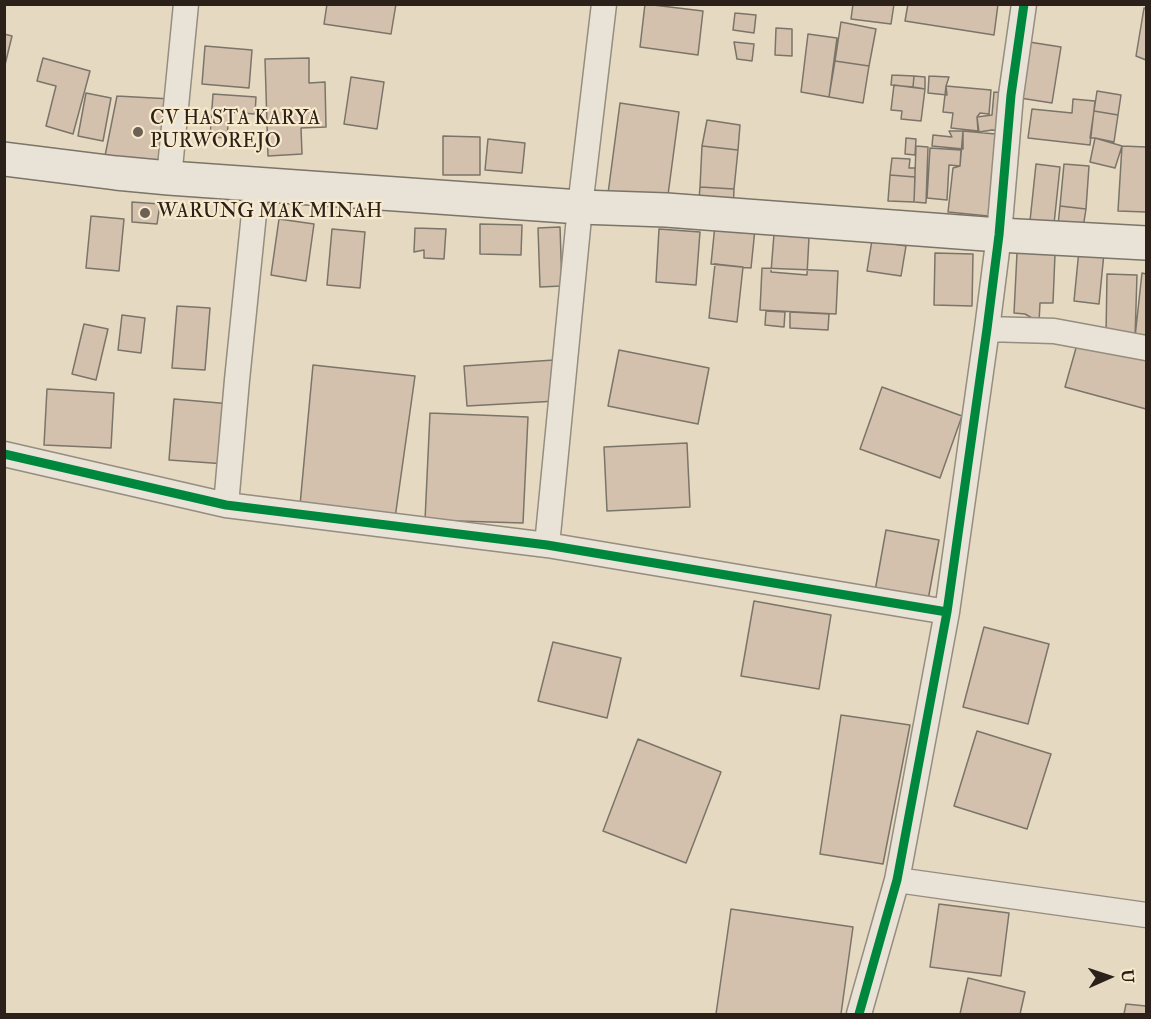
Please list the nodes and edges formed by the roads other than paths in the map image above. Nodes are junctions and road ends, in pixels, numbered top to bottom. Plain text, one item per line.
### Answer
1 (186, 4) edge
2 (604, 4) edge
3 (1024, 4) edge
4 (4, 159) edge
5 (169, 178) junction
6 (257, 184) junction
7 (580, 207) junction
8 (999, 235) junction
9 (1146, 243) edge
10 (987, 329) junction
11 (1146, 348) edge
12 (4, 454) edge
13 (226, 505) junction
14 (547, 545) junction
15 (947, 612) junction
16 (897, 880) junction
17 (1146, 915) edge
18 (859, 1014) edge

1 - 5 street
2 - 7 street
3 - 8 street
4 - 5 main road
5 - 6 main road
6 - 7 main road
6 - 13 street
7 - 8 main road
7 - 14 street
8 - 9 main road
8 - 10 street
10 - 11 street
10 - 15 street
12 - 13 street
13 - 14 street
14 - 15 street
15 - 16 street
16 - 17 street
16 - 18 street

